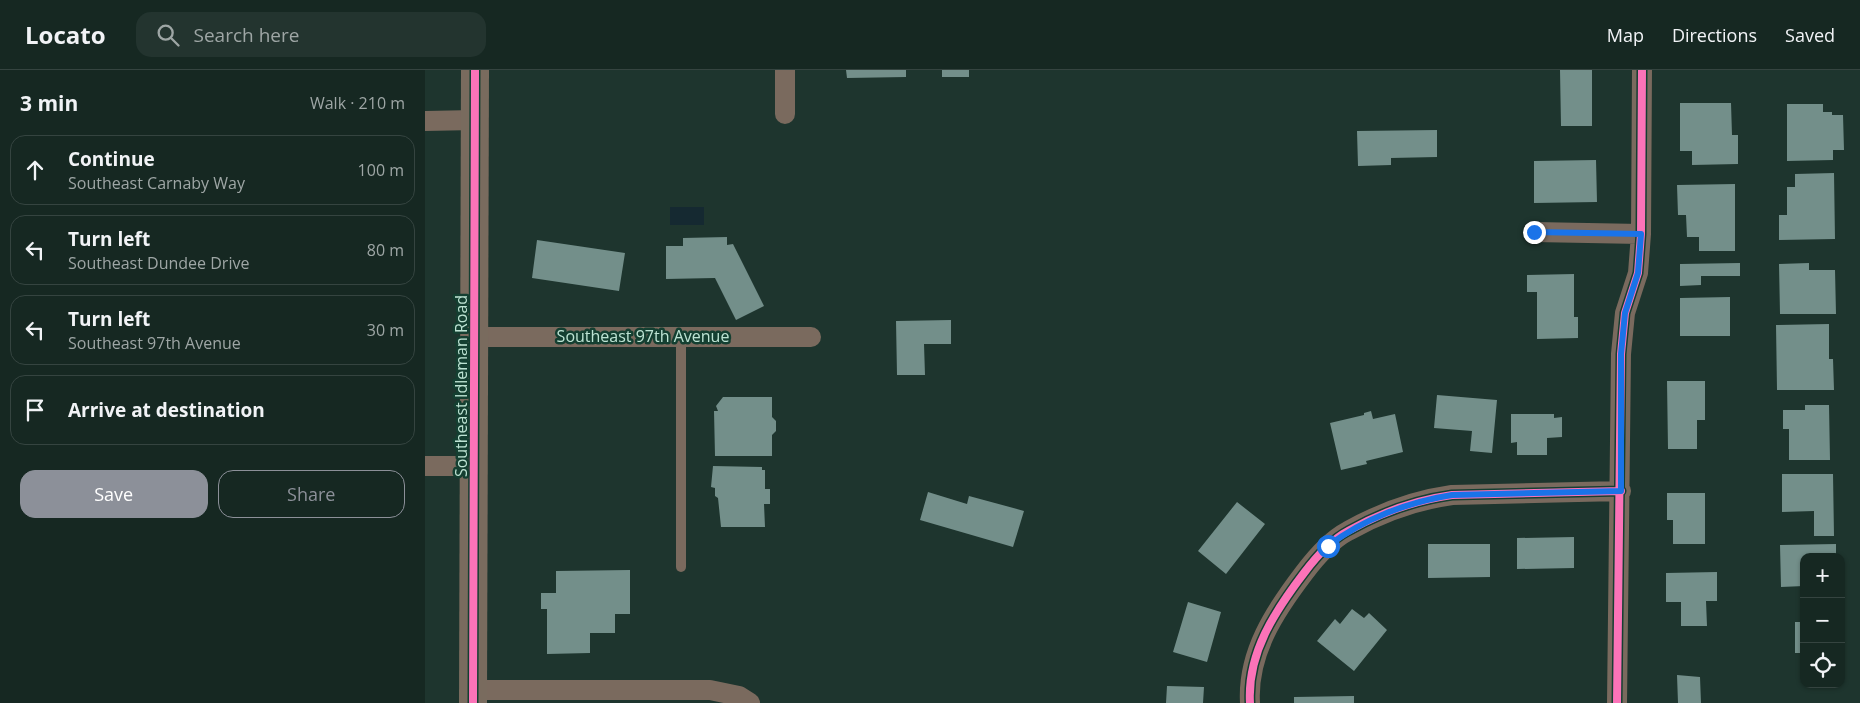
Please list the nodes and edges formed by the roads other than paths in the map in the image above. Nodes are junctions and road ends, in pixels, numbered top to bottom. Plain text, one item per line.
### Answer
1 (475, 70) edge
2 (785, 70) edge
3 (1642, 70) edge
4 (785, 114) dead end
5 (475, 120) junction
6 (425, 121) edge
7 (1534, 232) dead end
8 (1641, 234) junction
9 (681, 336) junction
10 (475, 337) junction
11 (811, 337) dead end
12 (425, 466) edge
13 (474, 466) junction
14 (1621, 491) junction
15 (681, 567) dead end
16 (473, 697) edge
17 (750, 703) edge
18 (1250, 703) edge
19 (1617, 703) edge

1 - 5 main road, Southeast Idleman Road
2 - 4 street
3 - 8 street
5 - 6 street
5 - 10 main road, Southeast Idleman Road
7 - 8 street
8 - 14 street
9 - 10 street, Southeast 97th Avenue
9 - 11 street, Southeast 97th Avenue
9 - 15 lane
10 - 13 main road, Southeast Idleman Road
12 - 13 street
13 - 16 main road, Southeast Idleman Road
14 - 18 street
14 - 19 street
16 - 17 street

